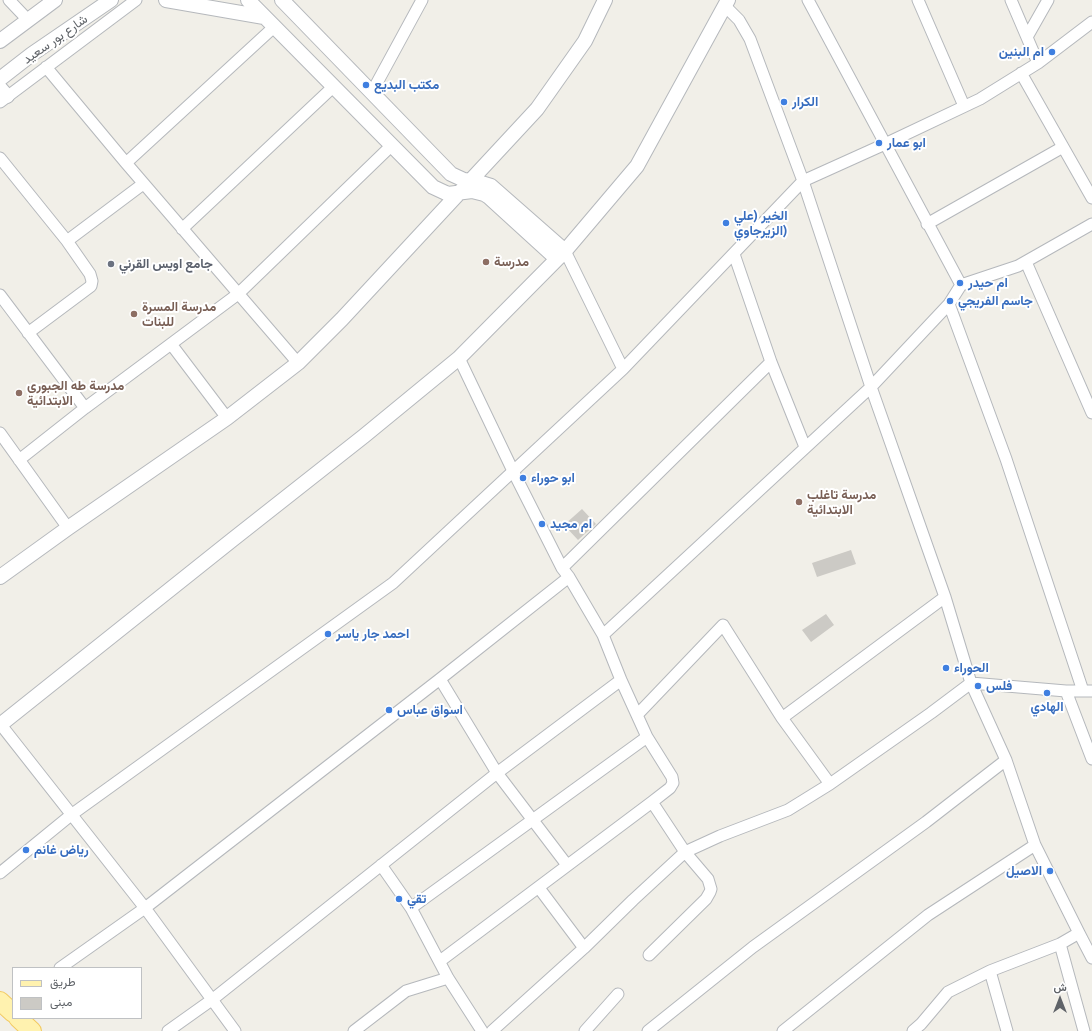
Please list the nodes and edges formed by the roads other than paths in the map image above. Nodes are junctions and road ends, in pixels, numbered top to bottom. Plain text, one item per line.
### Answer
1 (9, 0) edge
2 (55, 0) edge
3 (111, 0) edge
4 (136, 0) edge
5 (166, 0) edge
6 (248, 0) edge
7 (282, 0) edge
8 (422, 0) edge
9 (605, 0) edge
10 (808, 0) edge
11 (918, 0) edge
12 (1011, 0) edge
13 (1048, 0) edge
14 (726, 3) edge
15 (28, 20) junction
16 (269, 22) junction
17 (1091, 26) edge
18 (1027, 37) junction
19 (0, 41) edge
20 (1038, 64) junction
21 (46, 67) junction
22 (1021, 73) junction
23 (0, 78) edge
24 (333, 87) junction
25 (372, 92) junction
26 (2, 95) edge
27 (964, 106) junction
28 (884, 144) junction
29 (391, 146) junction
30 (1063, 147) junction
31 (0, 158) edge
32 (126, 163) junction
33 (471, 181) junction
34 (803, 181) junction
35 (143, 184) junction
36 (460, 192) junction
37 (1092, 198) edge
38 (927, 224) junction
39 (1092, 224) edge
40 (182, 229) junction
41 (67, 241) junction
42 (734, 254) junction
43 (561, 255) junction
44 (1026, 262) junction
45 (961, 285) junction
46 (238, 294) junction
47 (0, 295) edge
48 (949, 304) junction
49 (28, 333) junction
50 (171, 344) junction
51 (459, 358) junction
52 (771, 362) junction
53 (298, 363) junction
54 (623, 369) junction
55 (871, 387) junction
56 (85, 408) junction
57 (1092, 413) edge
58 (227, 418) junction
59 (0, 434) edge
60 (805, 447) junction
61 (20, 460) junction
62 (513, 471) junction
63 (68, 528) junction
64 (566, 572) junction
65 (0, 577) edge
66 (945, 597) junction
67 (603, 635) junction
68 (440, 679) junction
69 (621, 680) junction
70 (971, 683) junction
71 (1066, 691) junction
72 (1087, 691) edge
73 (637, 715) junction
74 (782, 718) junction
75 (0, 725) edge
76 (647, 737) junction
77 (1092, 759) edge
78 (1006, 760) junction
79 (497, 773) junction
80 (830, 784) junction
81 (652, 802) junction
82 (72, 815) junction
83 (533, 819) junction
84 (1035, 845) junction
85 (685, 852) junction
86 (380, 865) junction
87 (567, 865) junction
88 (0, 873) edge
89 (539, 888) junction
90 (145, 908) junction
91 (411, 908) junction
92 (1078, 933) junction
93 (1060, 944) junction
94 (584, 948) junction
95 (649, 955) dead end
96 (1092, 958) edge
97 (440, 961) junction
98 (61, 967) edge
99 (990, 971) junction
100 (448, 978) junction
101 (618, 994) dead end
102 (212, 999) junction
103 (21, 1019) edge
104 (919, 1029) edge
105 (32, 1031) edge
106 (168, 1031) edge
107 (235, 1031) edge
108 (354, 1031) edge
109 (482, 1031) edge
110 (492, 1031) edge
111 (584, 1031) edge
112 (648, 1031) edge
113 (783, 1031) edge
114 (1006, 1031) edge
115 (1084, 1031) edge

1 - 15 street
2 - 15 street
3 - 23 street, شارع بور سعيد
4 - 21 street
5 - 16 street
6 - 16 street
7 - 25 street
8 - 25 street
9 - 33 street
10 - 28 street
11 - 27 street
12 - 18 street
13 - 18 street
14 - 34 street
14 - 43 street
15 - 19 street
16 - 24 street
16 - 32 street
17 - 20 street
18 - 20 street
20 - 22 street
21 - 26 street
21 - 32 street
22 - 27 street
22 - 30 street
24 - 29 street
24 - 40 street
25 - 33 street
27 - 28 street
28 - 34 street
28 - 38 street
29 - 36 street
29 - 46 street
30 - 37 street
30 - 38 street
31 - 41 street
32 - 35 street
33 - 36 street
33 - 43 street
34 - 42 street
34 - 55 street
35 - 40 street
35 - 41 street
36 - 43 street
36 - 53 street
38 - 45 street
39 - 44 street
40 - 46 street
41 - 49 street
42 - 52 street
42 - 54 street
43 - 51 street
43 - 54 street
44 - 45 street
44 - 57 street
45 - 48 street
46 - 50 street
46 - 53 street
47 - 49 street
48 - 55 street
48 - 72 street
49 - 56 street
50 - 56 street
50 - 58 street
51 - 62 street
51 - 75 street
52 - 60 street
52 - 64 street
53 - 58 street
54 - 62 street
55 - 60 street
55 - 66 street
56 - 61 street
58 - 63 street
59 - 61 street
60 - 67 street
61 - 63 street
62 - 64 street
62 - 82 street
63 - 65 street
64 - 67 street
64 - 68 street
66 - 70 street
66 - 74 street
67 - 69 street
68 - 79 street
68 - 90 street
69 - 73 street
69 - 79 street
70 - 71 street
70 - 78 street
70 - 80 street
71 - 72 street
71 - 77 street
73 - 74 street
73 - 76 street
74 - 80 street
75 - 82 street
76 - 81 street
76 - 83 street
78 - 84 street
78 - 112 street
79 - 83 street
79 - 86 street
80 - 85 street
81 - 85 street
81 - 87 street
82 - 88 street
82 - 90 street
83 - 87 street
83 - 91 street
84 - 92 street
84 - 113 street
85 - 94 street
85 - 95 street
86 - 91 street
86 - 102 street
87 - 89 street
89 - 94 street
89 - 97 street
90 - 98 street
90 - 102 street
91 - 97 street
92 - 93 street
92 - 96 street
93 - 99 street
93 - 115 street
94 - 110 street
97 - 100 street
99 - 104 street
99 - 114 street
100 - 108 street
100 - 109 street
101 - 111 street
102 - 106 street
102 - 107 street
103 - 105 main road

